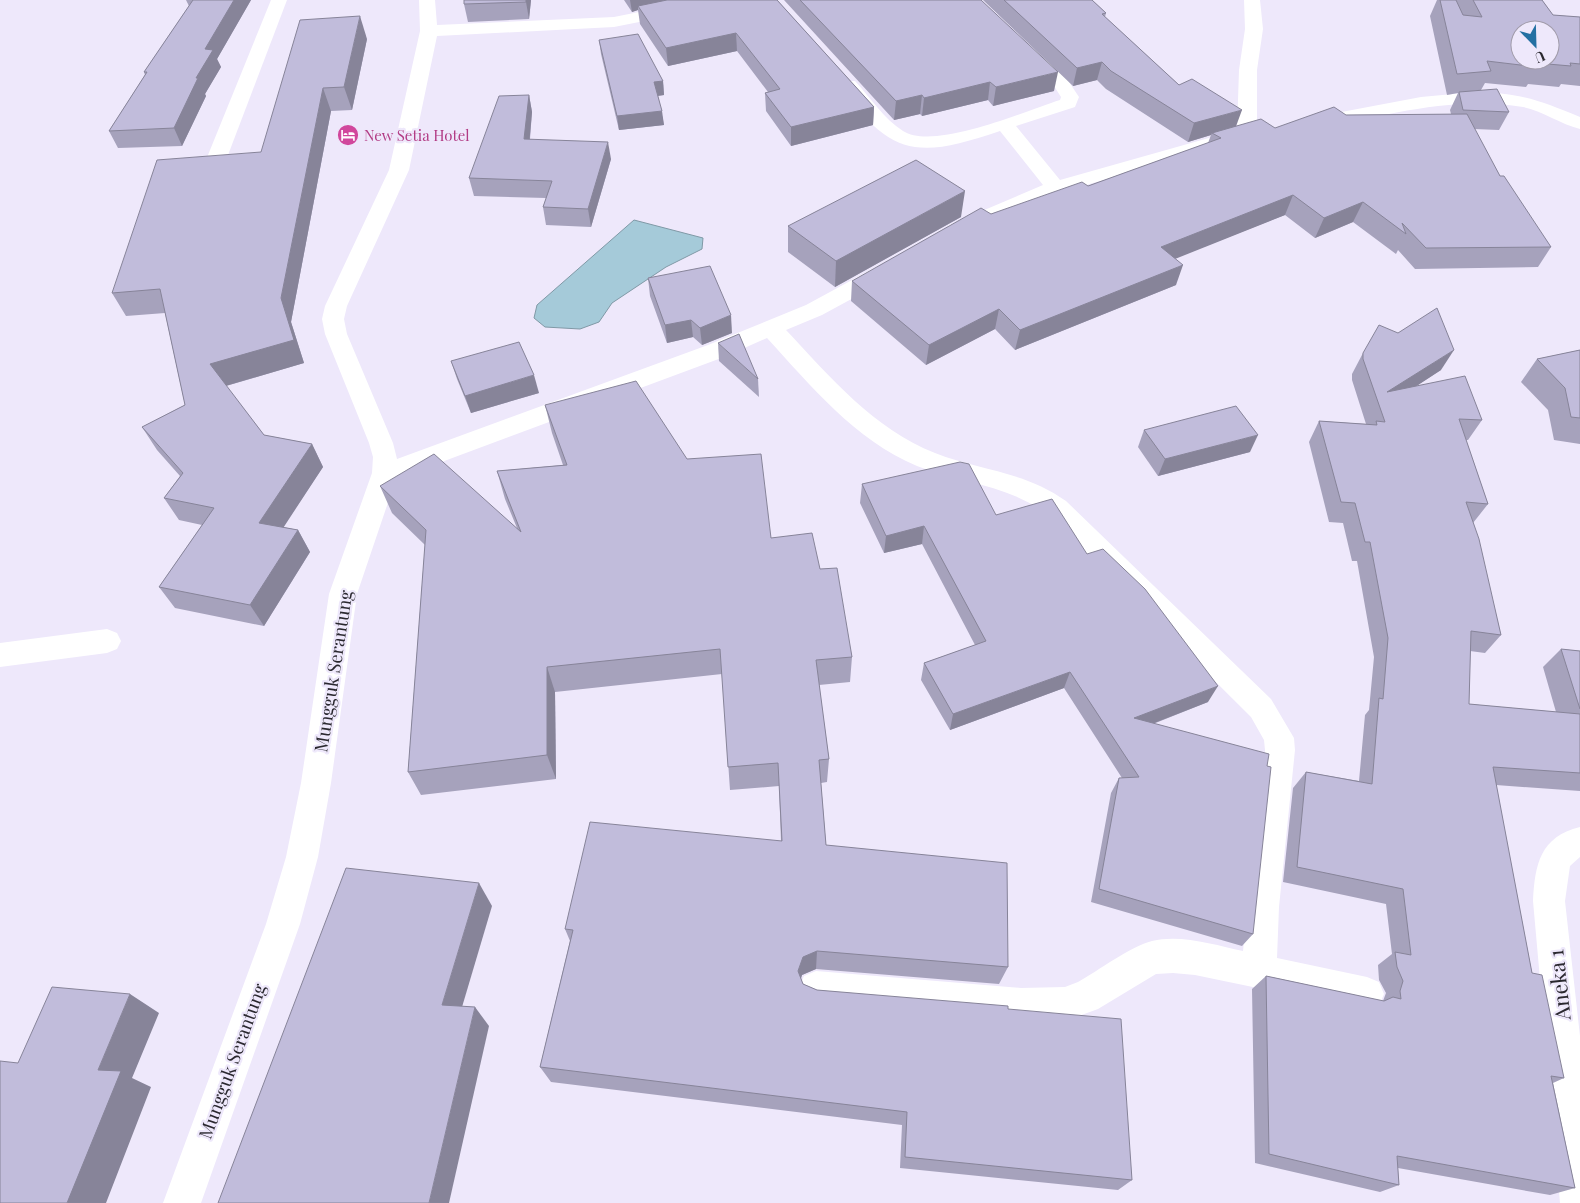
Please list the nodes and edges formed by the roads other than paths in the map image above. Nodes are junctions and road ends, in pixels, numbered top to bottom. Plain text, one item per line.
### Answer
1 (279, 0) edge
2 (427, 0) edge
3 (725, 0) edge
4 (1252, 0) edge
5 (429, 31) junction
6 (1018, 44) edge
7 (836, 70) edge
8 (1580, 123) edge
9 (1004, 124) junction
10 (1296, 126) edge
11 (218, 155) edge
12 (1055, 188) junction
13 (936, 242) edge
14 (904, 260) edge
15 (771, 328) junction
16 (385, 473) junction
17 (107, 640) dead end
18 (0, 655) edge
19 (1580, 842) edge
20 (1260, 972) junction
21 (816, 988) edge
22 (1367, 994) dead end
23 (182, 1203) edge
24 (1579, 1203) edge

1 - 11 street
2 - 5 street, Mungguk Serantung
3 - 5 street
4 - 12 street
5 - 16 street, Mungguk Serantung
6 - 9 street
7 - 9 street
8 - 10 street
9 - 12 street
12 - 13 street
14 - 15 street
15 - 16 street
15 - 20 street
16 - 23 street, Mungguk Serantung
17 - 18 street
19 - 24 street, Aneka 1
20 - 21 street
20 - 22 street

